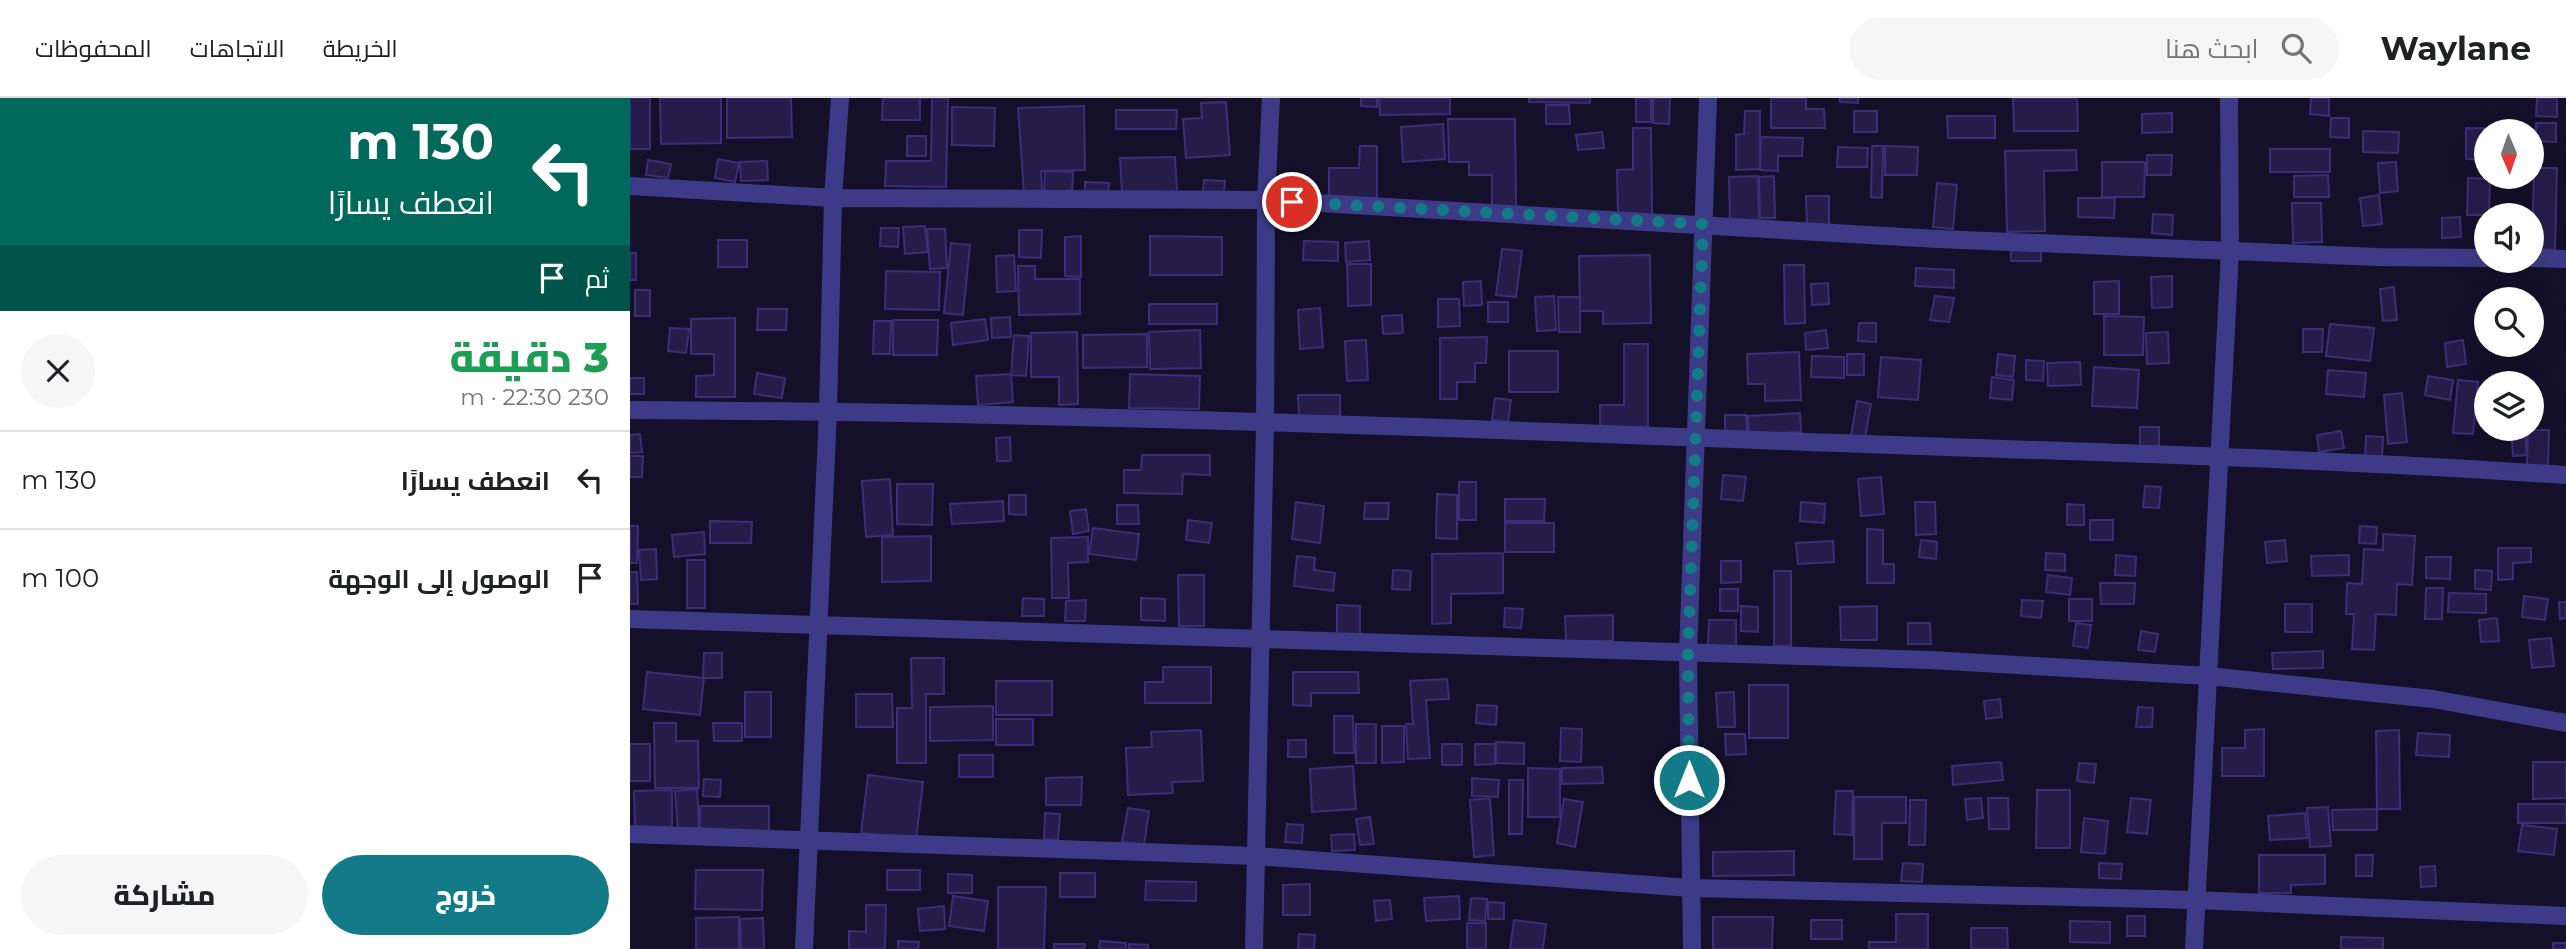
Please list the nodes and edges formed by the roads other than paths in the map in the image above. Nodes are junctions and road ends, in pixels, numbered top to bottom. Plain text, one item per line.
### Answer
1 (840, 98) edge
2 (1271, 98) edge
3 (1708, 98) edge
4 (2229, 98) edge
5 (630, 186) edge
6 (833, 198) junction
7 (1266, 200) junction
8 (1703, 224) junction
9 (2230, 251) junction
10 (2474, 258) edge
11 (2544, 258) edge
12 (2566, 259) edge
13 (630, 410) edge
14 (828, 411) junction
15 (1265, 424) junction
16 (1695, 437) junction
17 (2220, 458) junction
18 (2566, 475) edge
19 (630, 619) edge
20 (817, 624) junction
21 (1260, 637) junction
22 (1688, 654) junction
23 (2208, 676) junction
24 (2566, 723) edge
25 (630, 834) edge
26 (809, 841) junction
27 (1256, 856) junction
28 (1691, 888) junction
29 (2195, 900) junction
30 (2566, 916) edge
31 (804, 949) edge
32 (1254, 949) edge
33 (1692, 949) edge
34 (2194, 949) edge

1 - 6 street
2 - 7 street
3 - 8 street
4 - 9 street
5 - 6 street
6 - 7 street
6 - 14 street
7 - 8 street
7 - 15 street
8 - 9 street
8 - 16 street
9 - 10 street
9 - 17 street
11 - 12 street
13 - 14 street
14 - 15 street
14 - 20 street
15 - 16 street
15 - 21 street
16 - 17 street
16 - 22 street
17 - 18 street
17 - 23 street
19 - 20 street
20 - 21 street
20 - 26 street
21 - 22 street
21 - 27 street
22 - 23 street
22 - 28 street
23 - 24 street
23 - 29 street
25 - 26 street
26 - 27 street
26 - 31 street
27 - 28 street
27 - 32 street
28 - 29 street
28 - 33 street
29 - 30 street
29 - 34 street

